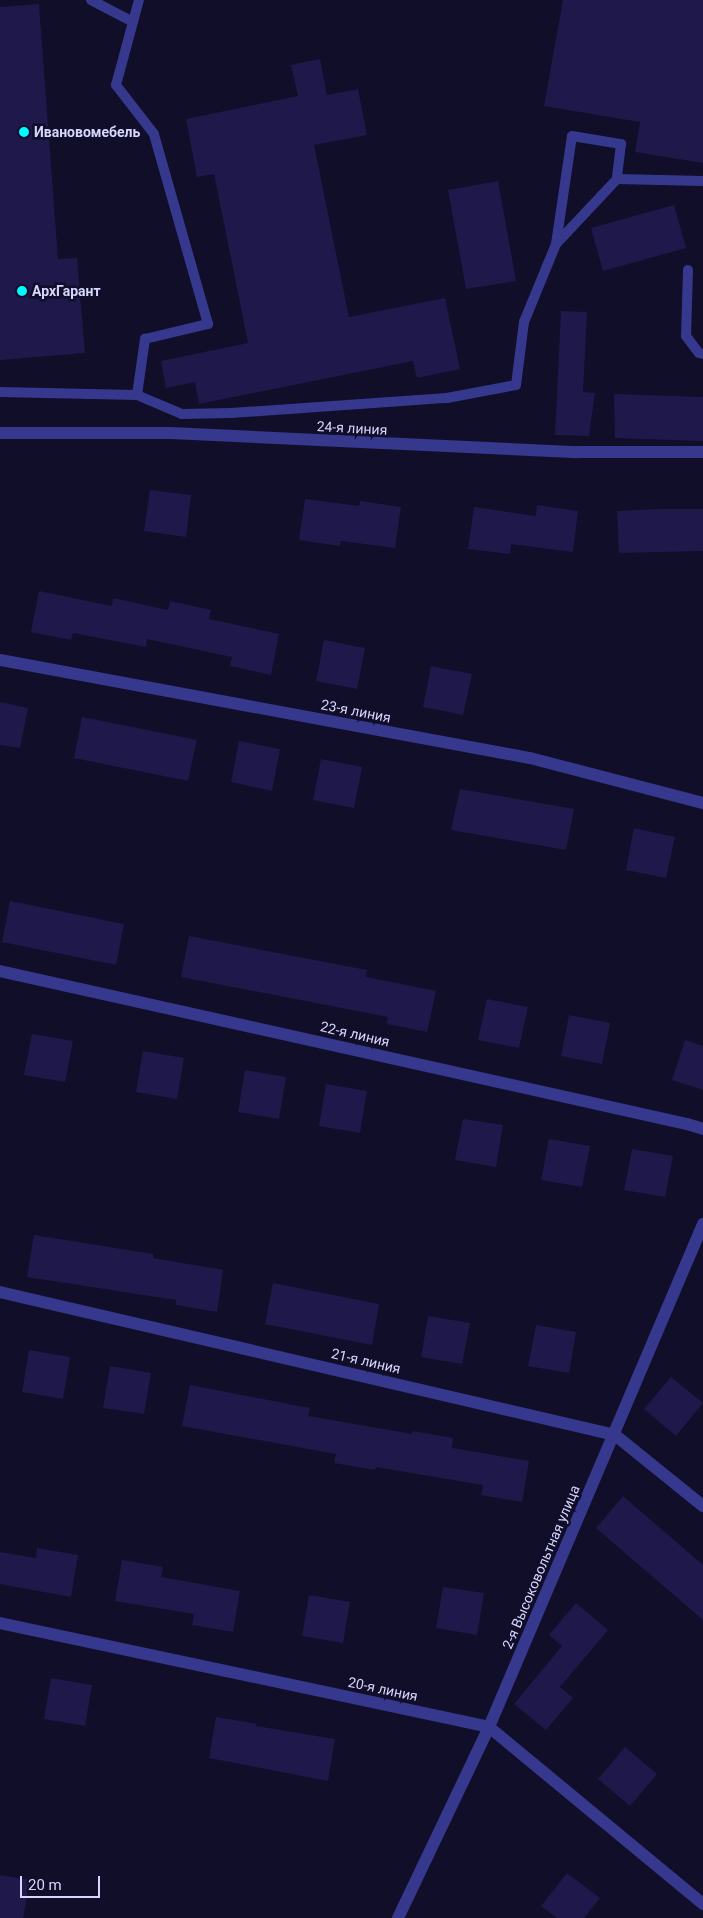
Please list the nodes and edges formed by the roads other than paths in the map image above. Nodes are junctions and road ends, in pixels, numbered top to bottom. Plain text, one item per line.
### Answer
1 (91, 0) edge
2 (139, 0) edge
3 (133, 22) junction
4 (617, 179) junction
5 (703, 181) edge
6 (556, 244) junction
7 (688, 270) dead end
8 (703, 354) edge
9 (0, 392) edge
10 (137, 395) junction
11 (0, 433) edge
12 (703, 452) edge
13 (0, 660) edge
14 (703, 803) edge
15 (0, 971) edge
16 (703, 1129) edge
17 (703, 1224) edge
18 (0, 1292) edge
19 (615, 1435) junction
20 (703, 1506) edge
21 (0, 1623) edge
22 (488, 1727) junction
23 (703, 1904) edge
24 (398, 1918) edge

1 - 3 lane
2 - 3 lane
3 - 10 lane
4 - 5 lane
4 - 6 lane
4 - 6 lane
6 - 10 lane
7 - 8 lane
9 - 10 lane
11 - 12 street, 24-я линия
13 - 14 street, 23-я линия
15 - 16 street, 22-я линия
17 - 19 street, 2-я Высоковольтная улица
18 - 19 street, 21-я линия
19 - 20 street, 21-я линия
19 - 22 street, 2-я Высоковольтная улица
21 - 22 street, 20-я линия
22 - 23 street, 20-я линия
22 - 24 street, 2-я Высоковольтная улица

